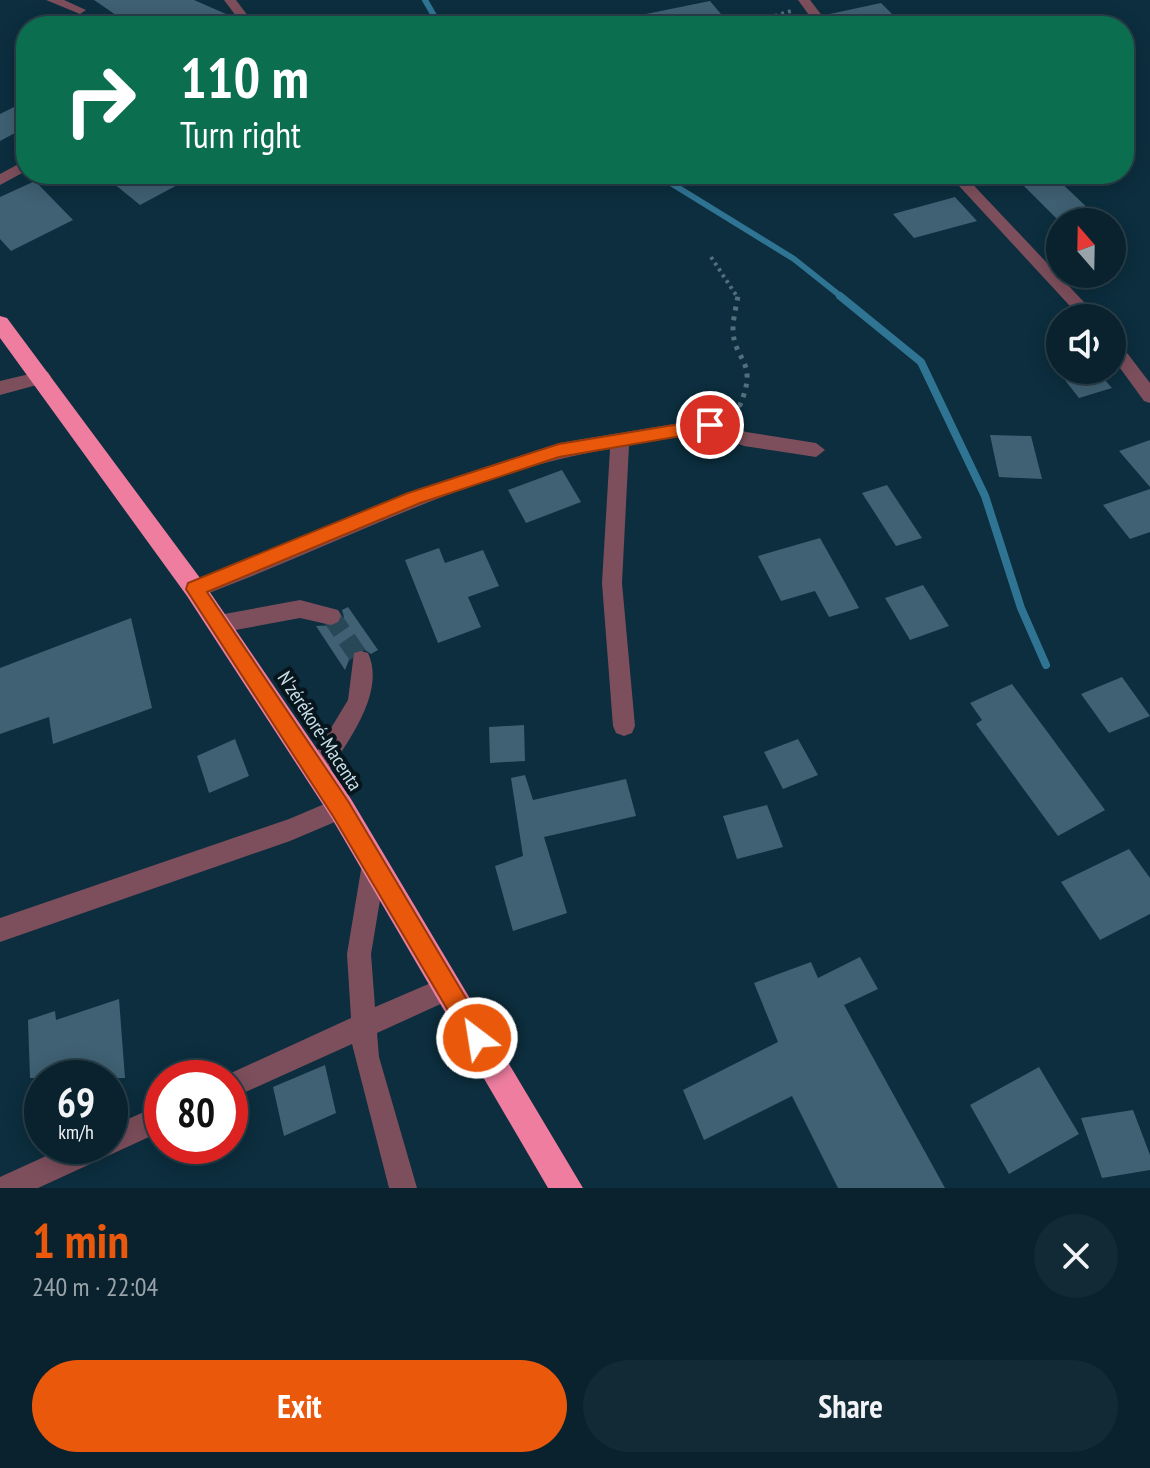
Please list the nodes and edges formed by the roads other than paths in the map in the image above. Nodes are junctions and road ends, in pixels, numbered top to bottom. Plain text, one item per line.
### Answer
1 (52, 0) edge
2 (80, 10) dead end
3 (964, 184) edge
4 (1078, 304) edge
5 (0, 323) edge
6 (1126, 364) edge
7 (42, 377) junction
8 (0, 388) edge
9 (1150, 396) edge
10 (620, 441) junction
11 (816, 450) dead end
12 (195, 589) junction
13 (331, 616) dead end
14 (219, 624) junction
15 (361, 660) tunnel mouth
16 (624, 726) dead end
17 (316, 771) junction
18 (341, 808) junction
19 (374, 864) junction
20 (0, 930) edge
21 (447, 988) junction
22 (364, 1028) junction
23 (248, 1078) edge
24 (59, 1164) edge
25 (7, 1188) edge
26 (403, 1188) edge
27 (566, 1188) edge

1 - 2 street
3 - 4 street
5 - 7 highway, N'zérékoré-Macenta
6 - 9 street
7 - 8 street
7 - 12 highway, N'zérékoré-Macenta
10 - 11 street
10 - 12 street
10 - 16 street
12 - 14 highway, N'zérékoré-Macenta
13 - 14 street
14 - 17 highway, N'zérékoré-Macenta
15 - 17 street
17 - 18 highway, N'zérékoré-Macenta
18 - 19 highway, N'zérékoré-Macenta
18 - 20 street
19 - 21 highway, N'zérékoré-Macenta
19 - 22 street
21 - 22 street
21 - 27 highway, N'zérékoré-Macenta
22 - 23 street
22 - 26 street
24 - 25 street

